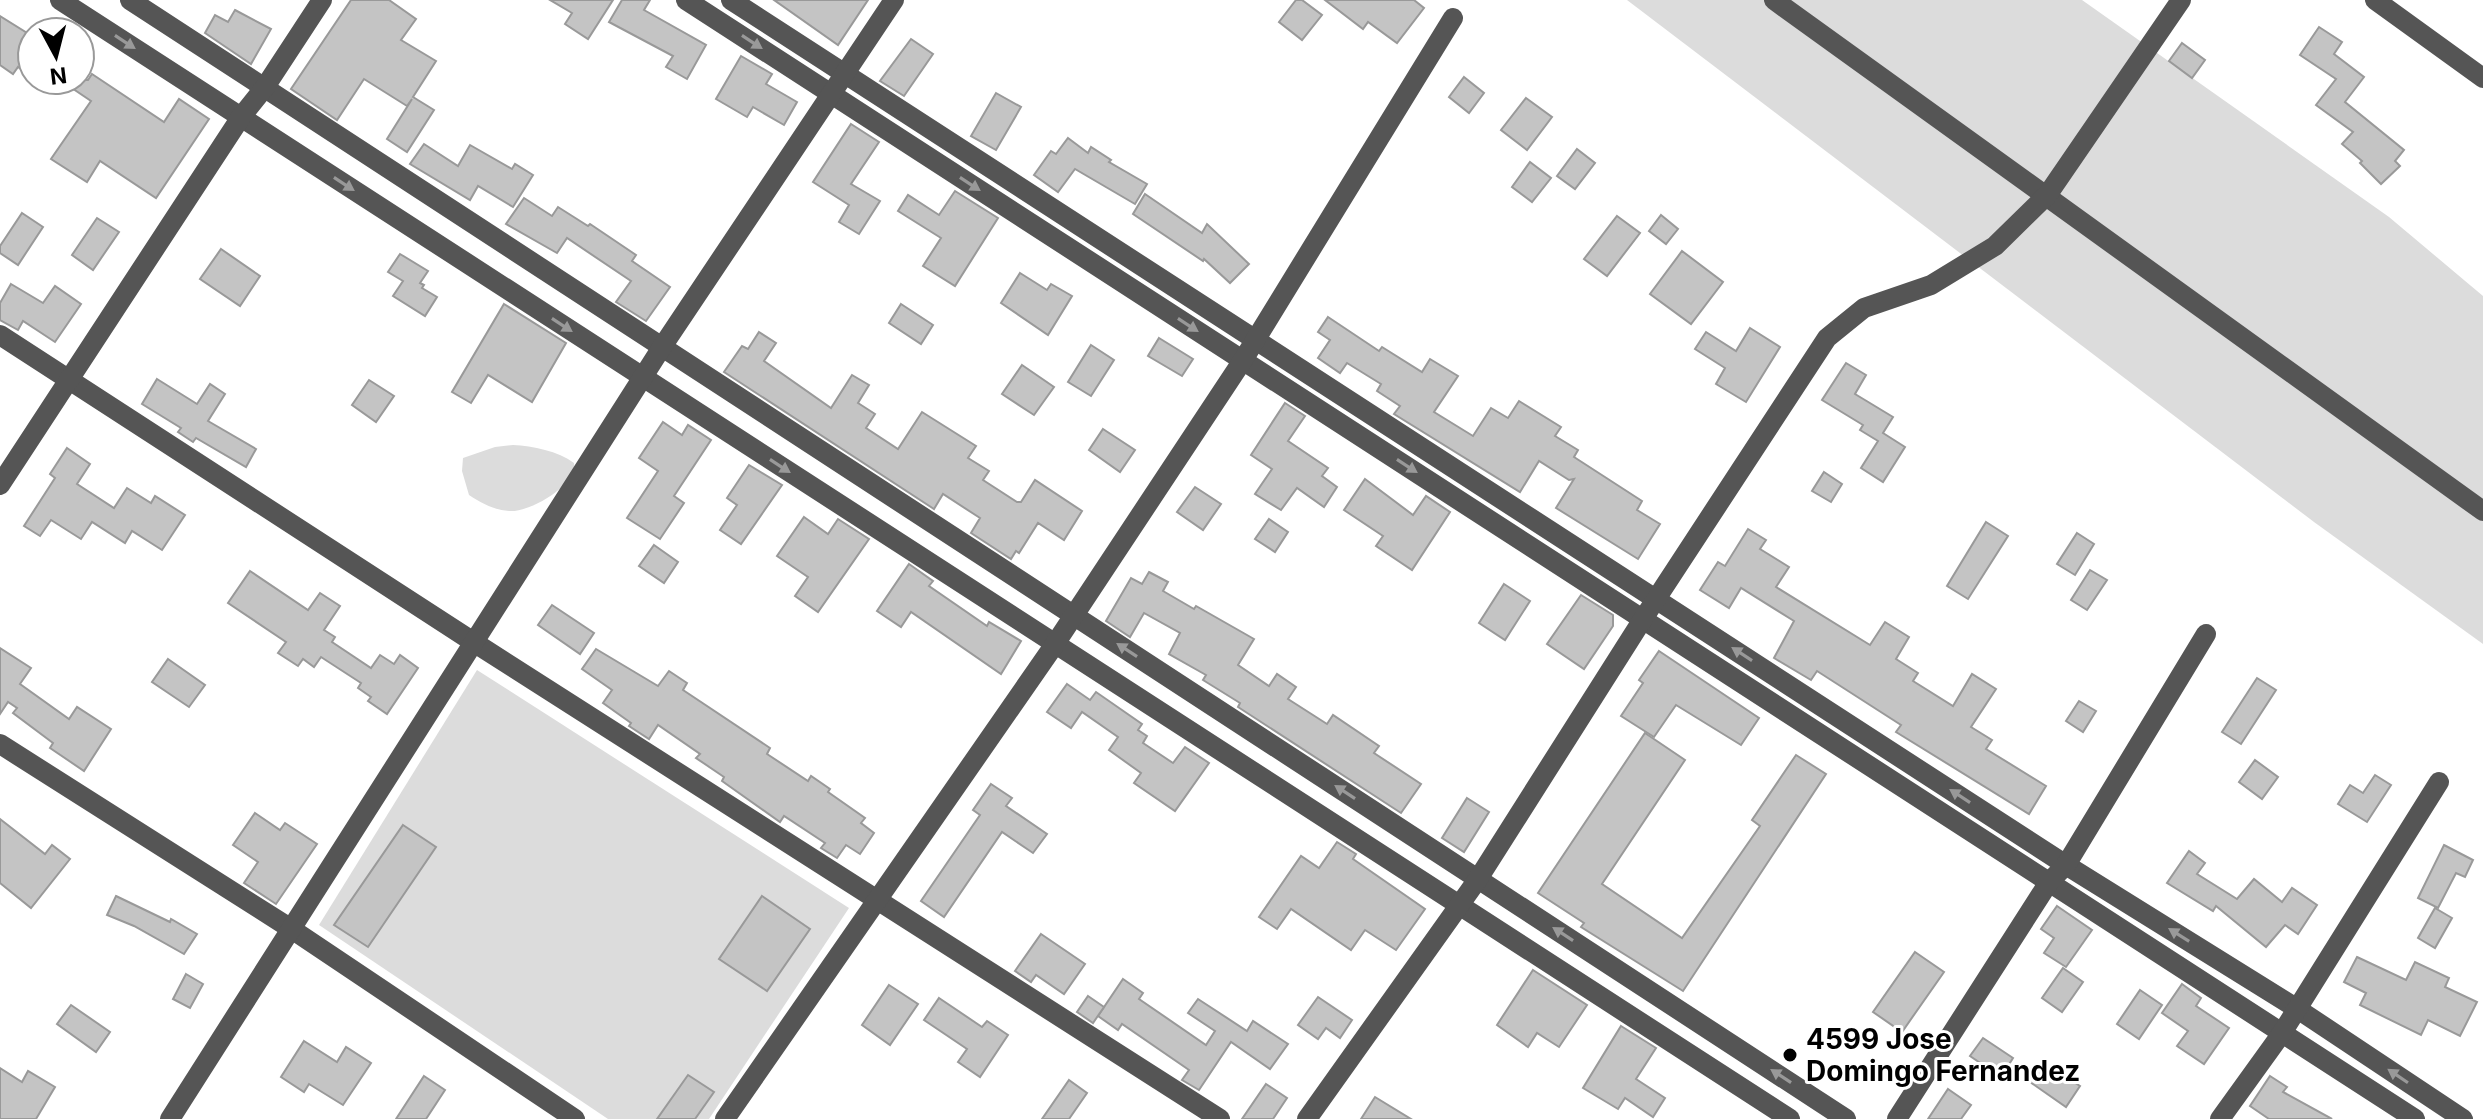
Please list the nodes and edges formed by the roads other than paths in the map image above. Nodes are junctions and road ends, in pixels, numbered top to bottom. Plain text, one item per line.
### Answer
1 (60, 0) edge
2 (130, 0) edge
3 (322, 0) edge
4 (686, 0) edge
5 (731, 0) edge
6 (894, 0) edge
7 (1774, 0) edge
8 (2181, 0) edge
9 (2375, 0) edge
10 (1453, 18) dead end
11 (846, 74) junction
12 (2483, 78) edge
13 (265, 87) junction
14 (833, 95) junction
15 (241, 117) junction
16 (2046, 196) junction
17 (0, 335) edge
18 (1255, 339) junction
19 (662, 347) junction
20 (1243, 360) junction
21 (643, 378) junction
22 (70, 380) junction
23 (0, 485) edge
24 (2483, 511) edge
25 (1657, 600) junction
26 (1072, 614) junction
27 (1643, 619) junction
28 (2206, 634) dead end
29 (475, 643) junction
30 (1055, 644) junction
31 (0, 744) edge
32 (2439, 782) dead end
33 (2066, 865) junction
34 (1478, 879) junction
35 (2049, 882) junction
36 (878, 901) junction
37 (1458, 904) junction
38 (293, 930) junction
39 (2296, 1008) junction
40 (2282, 1033) junction
41 (170, 1119) edge
42 (575, 1119) edge
43 (725, 1119) edge
44 (1220, 1119) edge
45 (1307, 1119) edge
46 (1790, 1119) edge
47 (1846, 1119) edge
48 (1897, 1119) edge
49 (2220, 1119) edge
50 (2415, 1119) edge
51 (2463, 1119) edge

1 -> 15 street
2 - 13 street
3 - 13 street
4 -> 14 street
5 - 11 street
6 - 11 street
7 - 16 street
8 - 16 street
9 - 12 street
10 - 18 street
11 - 14 street
11 - 18 street
13 - 15 street
13 - 19 street
14 - 19 street
14 -> 20 street
15 -> 21 street
15 - 22 street
16 - 24 street
16 - 25 street
17 - 22 street
18 - 20 street
18 - 25 street
19 - 21 street
19 - 26 street
20 - 26 street
20 -> 27 street
21 - 29 street
21 -> 30 street
22 - 23 street
22 - 29 street
25 - 27 street
33 -> 25 street
26 - 30 street
34 -> 26 street
27 - 34 street
27 - 35 street
28 - 33 street
29 - 36 street
29 - 38 street
30 - 36 street
30 - 37 street
31 - 38 street
32 - 39 street
33 - 35 street
39 -> 33 street
34 - 37 street
47 -> 34 street
35 - 40 street
35 - 48 street
36 - 43 street
36 - 44 street
37 - 45 street
37 - 46 street
38 - 41 street
38 - 42 street
39 - 40 street
51 -> 39 street
40 - 49 street
40 - 50 street

